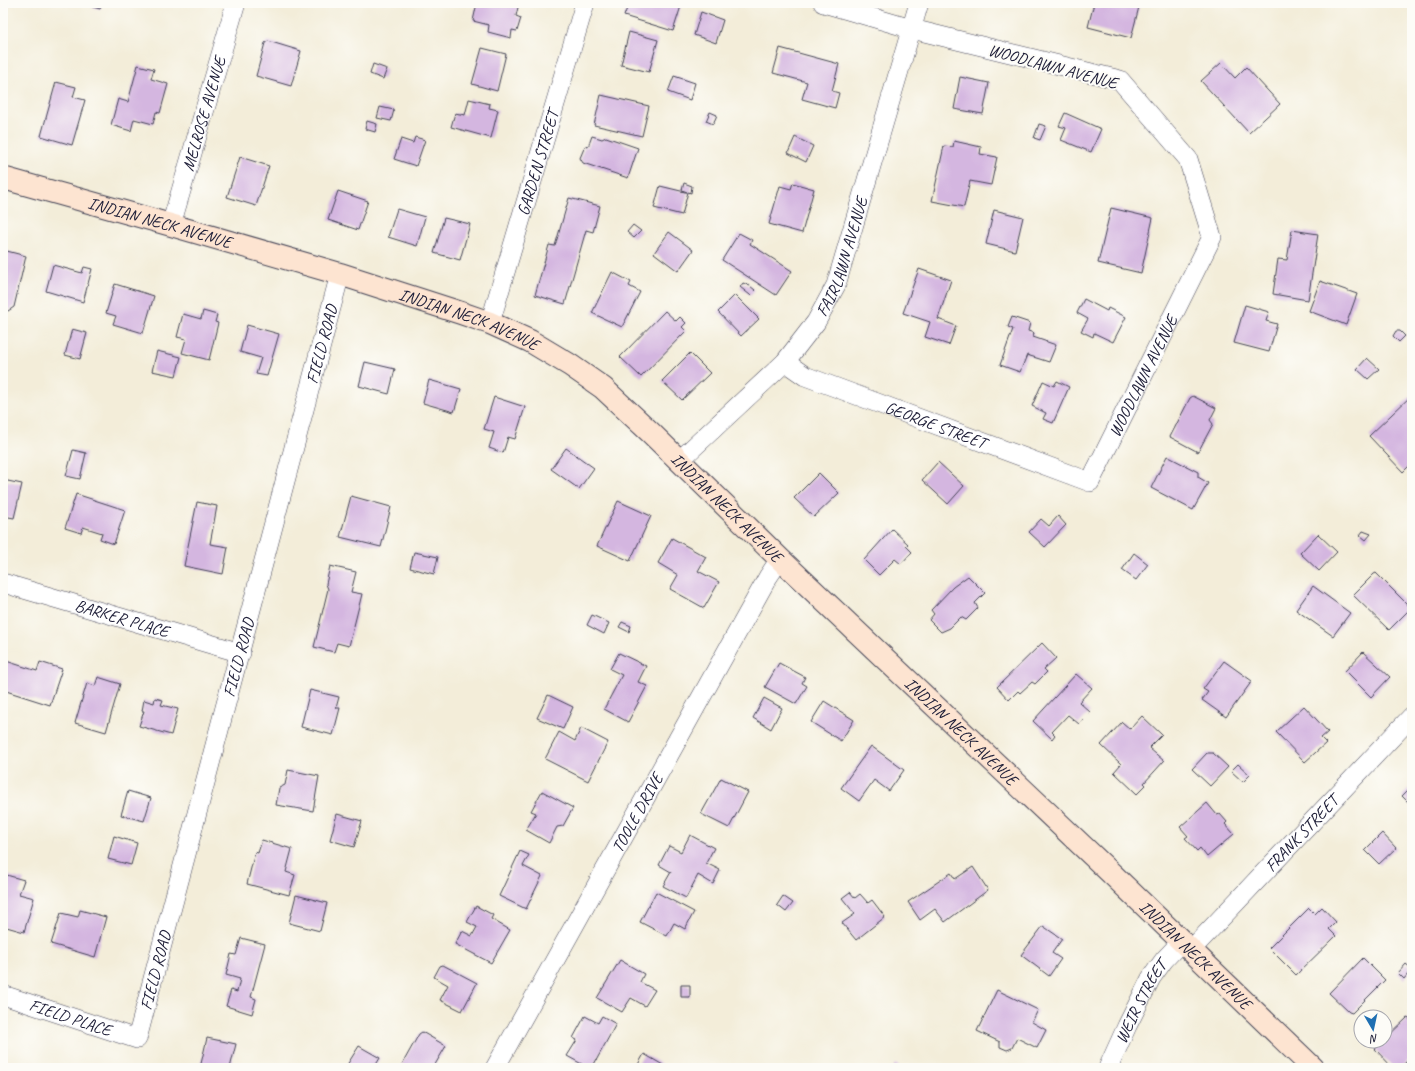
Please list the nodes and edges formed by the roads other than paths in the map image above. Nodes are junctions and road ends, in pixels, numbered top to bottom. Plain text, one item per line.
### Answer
1 (236, 3) edge
2 (585, 3) edge
3 (823, 3) edge
4 (919, 3) edge
5 (912, 29) junction
6 (3, 178) edge
7 (171, 225) junction
8 (340, 274) junction
9 (490, 323) junction
10 (785, 362) junction
11 (680, 460) junction
12 (1090, 482) joint
13 (780, 559) junction
14 (3, 583) edge
15 (241, 652) junction
16 (1412, 716) edge
17 (1186, 946) junction
18 (3, 995) edge
19 (137, 1040) joint
20 (495, 1068) edge
21 (1108, 1068) edge
22 (1313, 1068) edge

1 - 7 street, MELROSE AVENUE
2 - 9 street, GARDEN STREET
3 - 5 street, WOODLAWN AVENUE
4 - 5 street, FAIRLAWN AVENUE
5 - 10 street, FAIRLAWN AVENUE
5 - 12 street, WOODLAWN AVENUE
6 - 7 street, INDIAN NECK AVENUE
7 - 8 street, INDIAN NECK AVENUE
8 - 9 street, INDIAN NECK AVENUE
8 - 15 street, FIELD ROAD
9 - 11 street, INDIAN NECK AVENUE
10 - 11 street, FAIRLAWN AVENUE
10 - 12 street, GEORGE STREET
11 - 13 street, INDIAN NECK AVENUE
13 - 17 street, INDIAN NECK AVENUE
13 - 20 street, TOOLE DRIVE
14 - 15 street, BARKER PLACE
15 - 19 street, FIELD ROAD
16 - 17 street, FRANK STREET
17 - 21 street, WEIR STREET
17 - 22 street, INDIAN NECK AVENUE
18 - 19 street, FIELD PLACE

